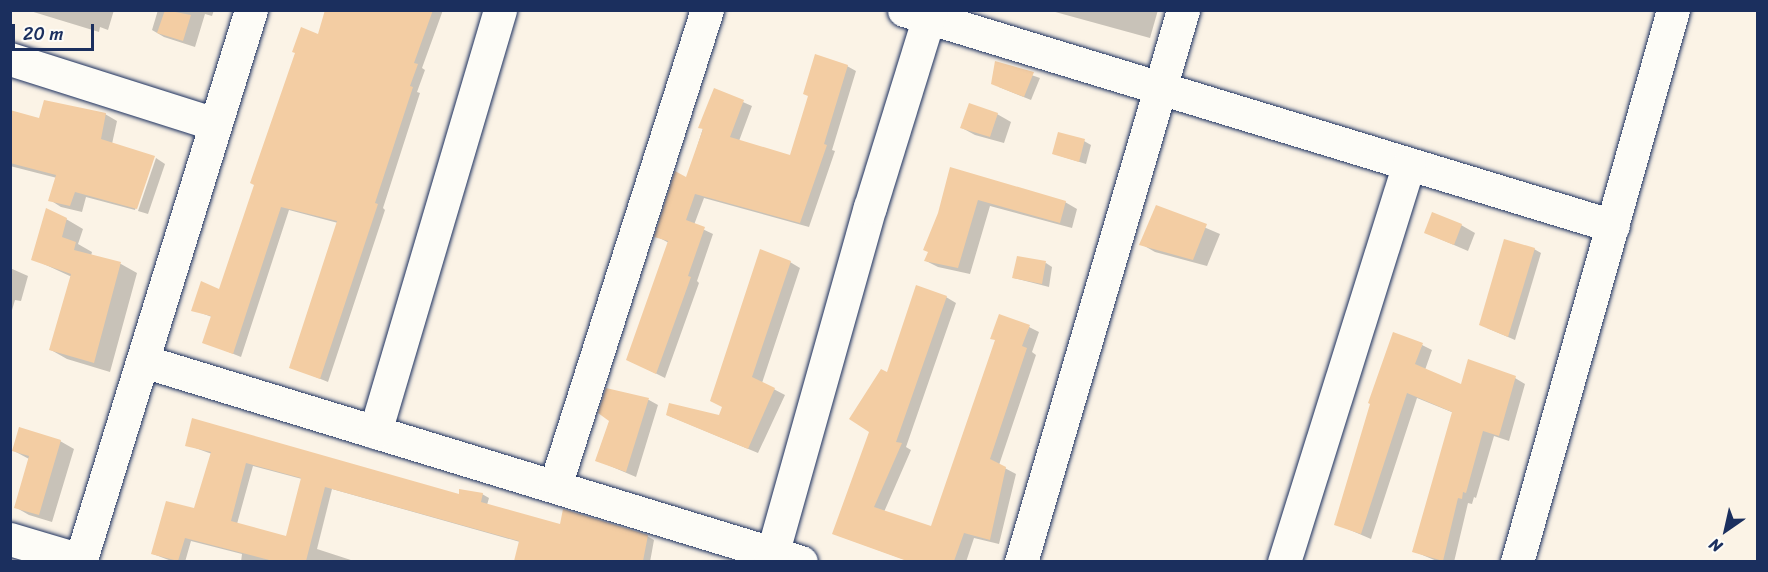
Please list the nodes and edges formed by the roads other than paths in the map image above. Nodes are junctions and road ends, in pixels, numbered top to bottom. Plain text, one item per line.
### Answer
1 (251, 10) edge
2 (500, 10) edge
3 (707, 10) edge
4 (1183, 10) edge
5 (1673, 10) edge
6 (921, 13) edge
7 (10, 59) edge
8 (1160, 88) junction
9 (215, 124) junction
10 (1409, 164) junction
11 (1613, 226) junction
12 (143, 361) junction
13 (375, 432) junction
14 (555, 486) junction
15 (10, 539) edge
16 (781, 559) edge
17 (81, 561) edge
18 (1021, 561) edge
19 (1284, 561) edge
20 (1517, 561) edge

1 - 9 street
2 - 13 street
3 - 14 street
4 - 8 street
5 - 11 street
6 - 8 street
6 - 16 street
7 - 9 street
8 - 10 street
8 - 18 street
9 - 12 street
10 - 11 street
10 - 19 street
11 - 20 street
12 - 13 street
12 - 17 street
13 - 14 street
14 - 16 street
15 - 17 street

